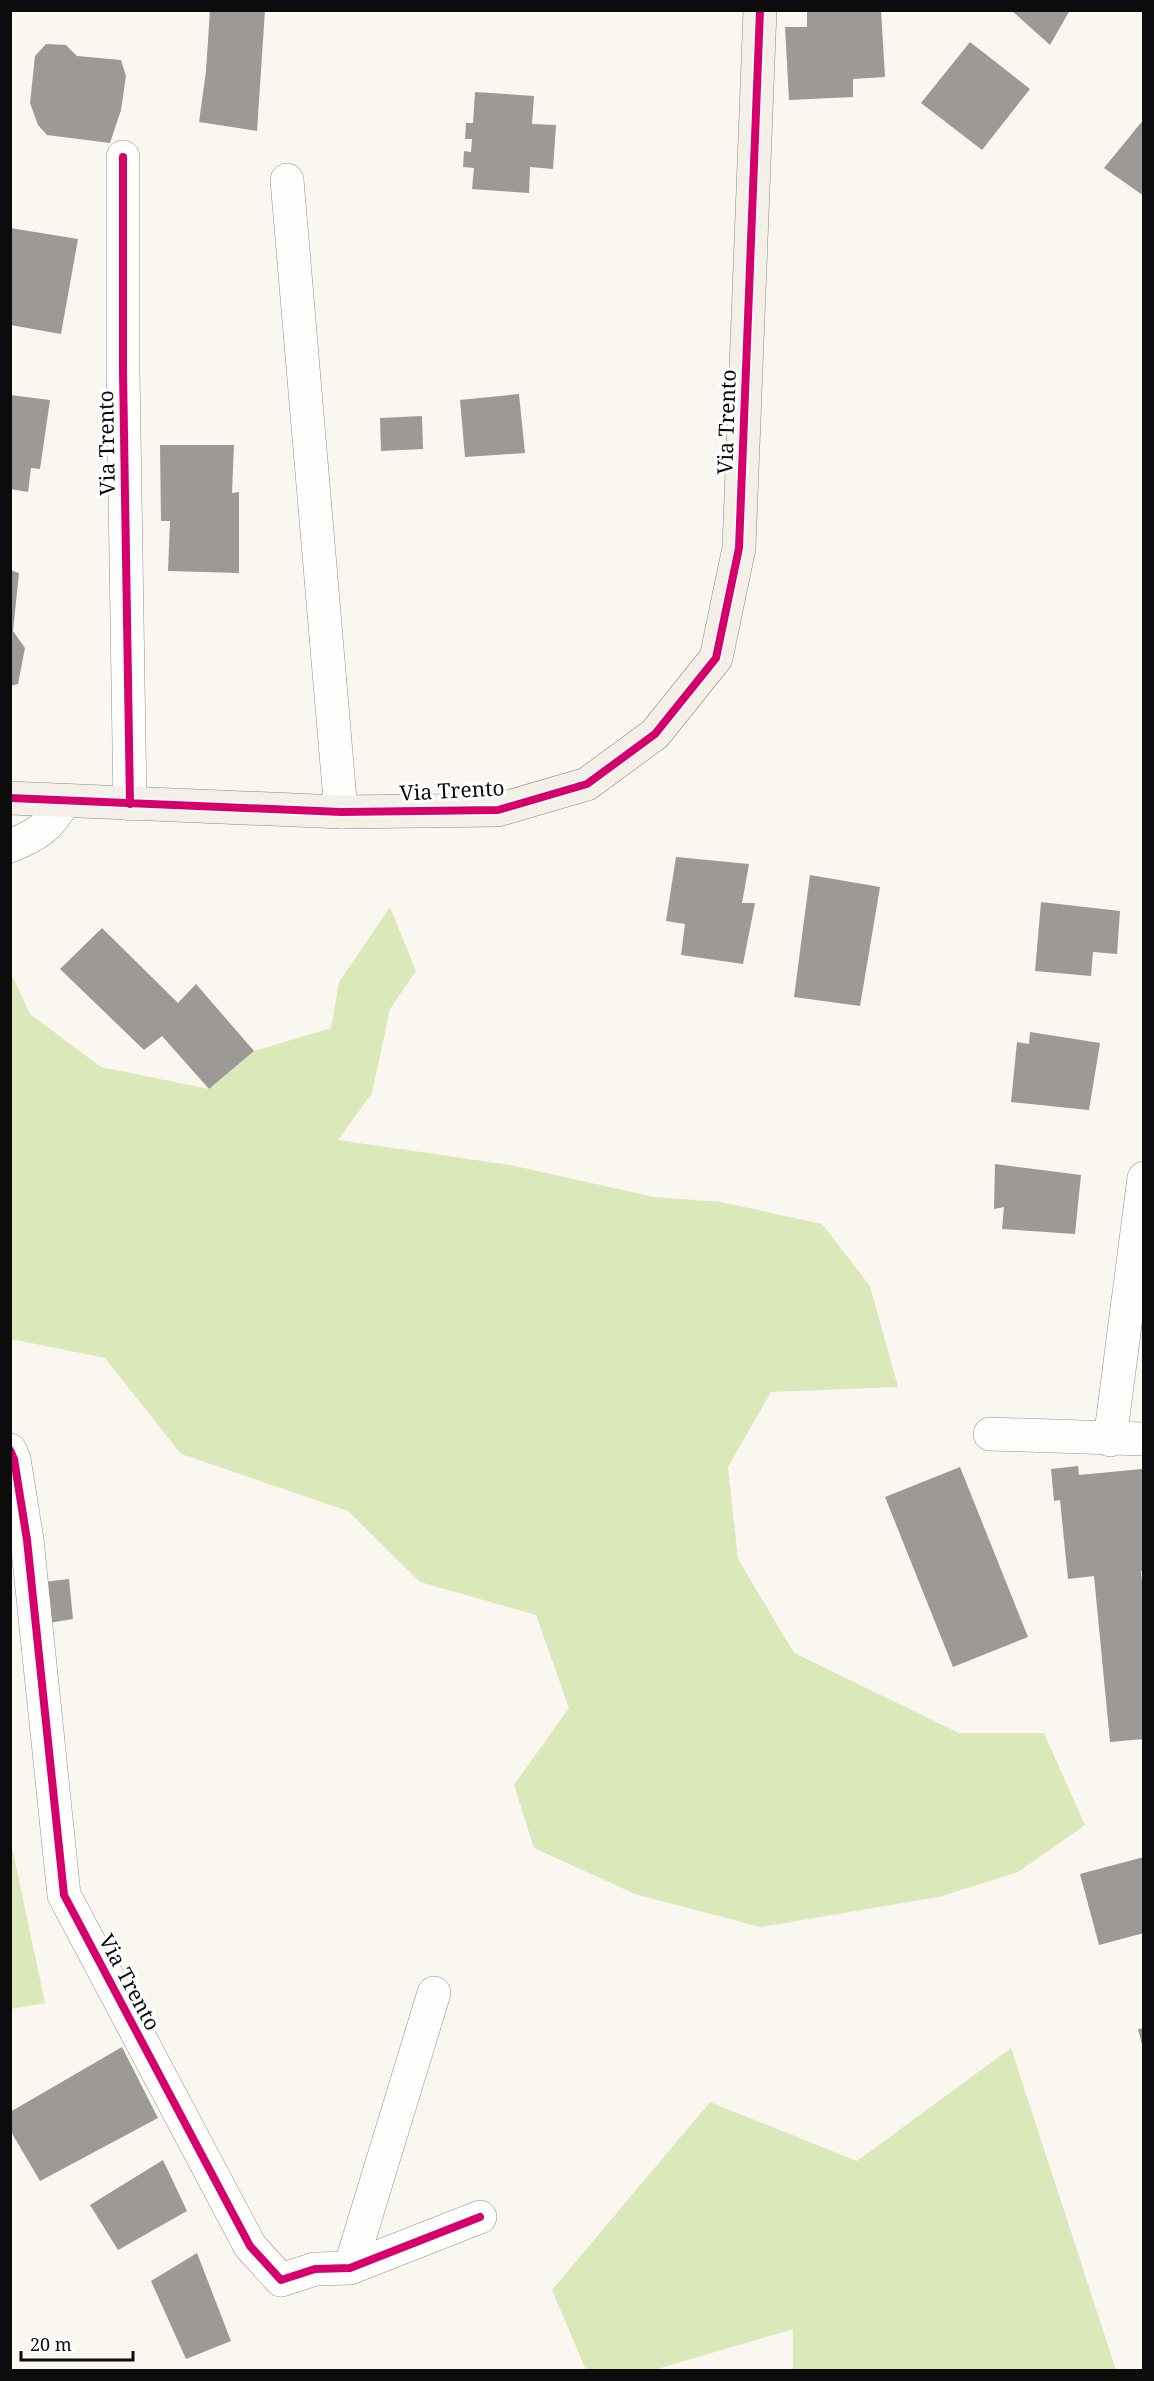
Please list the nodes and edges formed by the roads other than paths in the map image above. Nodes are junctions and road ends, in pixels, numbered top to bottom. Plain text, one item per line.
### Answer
1 (760, 10) edge
2 (123, 157) dead end
3 (287, 180) dead end
4 (10, 798) edge
5 (64, 801) junction
6 (130, 804) junction
7 (341, 812) junction
8 (10, 846) edge
9 (1143, 1178) edge
10 (990, 1434) dead end
11 (1143, 1439) edge
12 (1110, 1440) junction
13 (12, 1455) edge
14 (434, 1993) dead end
15 (480, 2217) dead end
16 (350, 2268) junction

1 - 7 main road, Via Trento
2 - 6 street, Via Trento
3 - 7 street
4 - 5 main road
5 - 6 main road
5 - 8 street
6 - 7 main road, Via Trento
9 - 12 street
10 - 12 street
11 - 12 street
13 - 16 street, Via Trento
14 - 16 street
15 - 16 street, Via Trento

